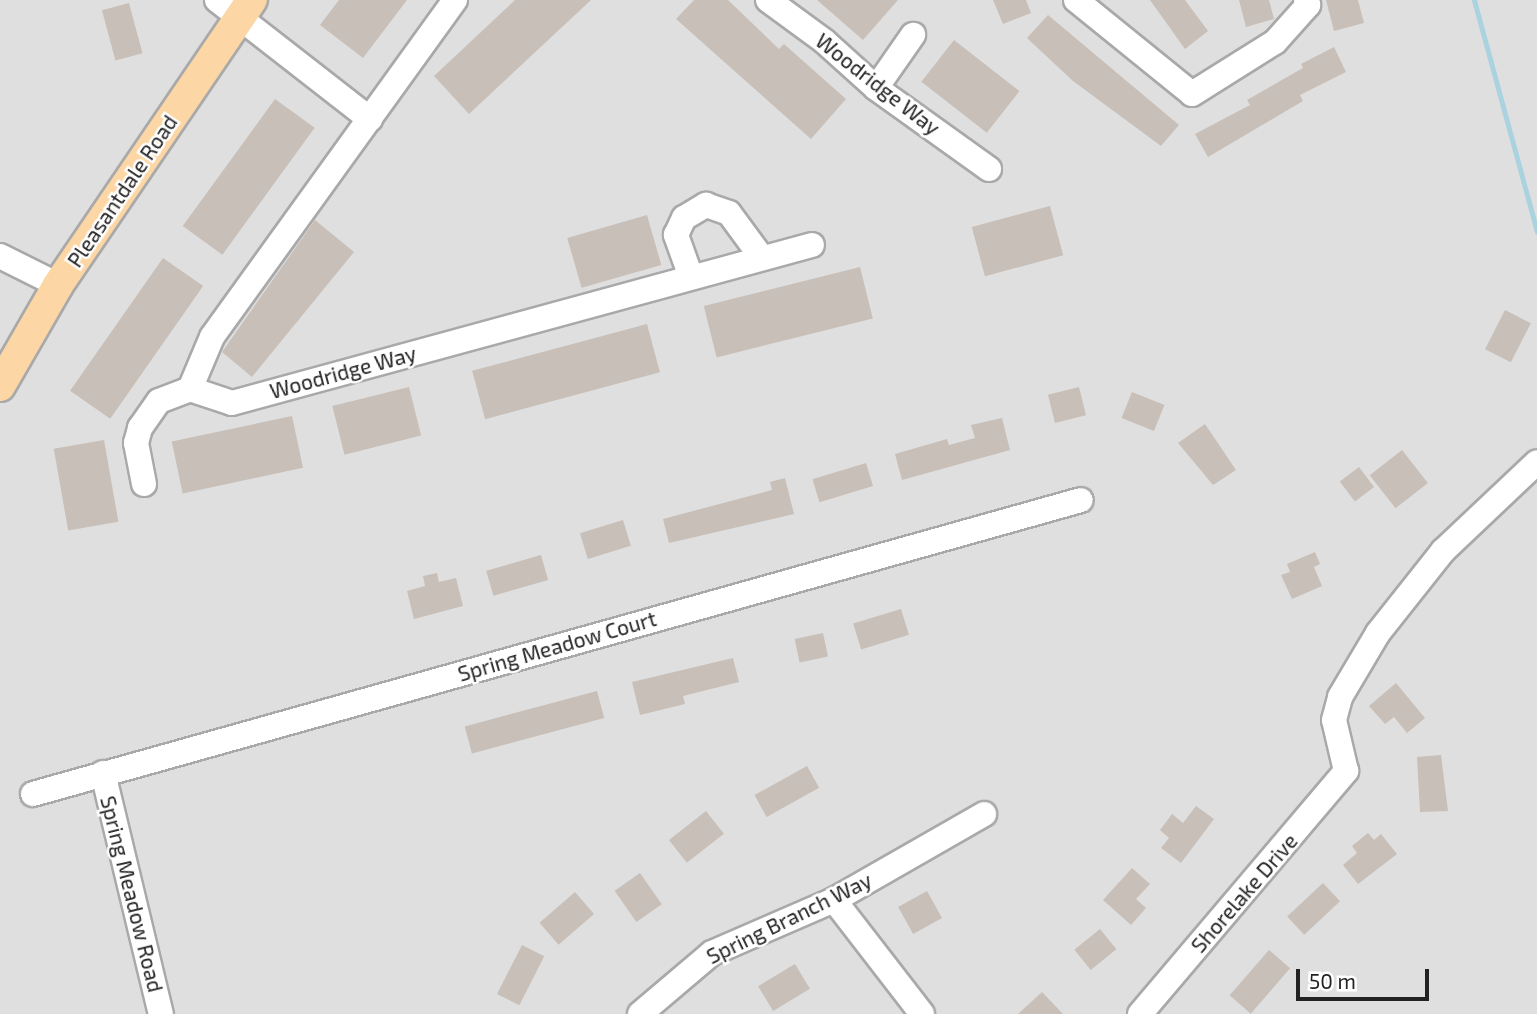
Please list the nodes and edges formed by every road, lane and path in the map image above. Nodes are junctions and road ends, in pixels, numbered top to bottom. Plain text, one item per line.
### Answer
1 (455, 0) edge
2 (768, 0) edge
3 (1076, 0) edge
4 (1306, 0) edge
5 (236, 6) edge
6 (913, 34) dead end
7 (876, 88) junction
8 (370, 119) junction
9 (989, 169) dead end
10 (813, 245) dead end
11 (0, 256) edge
12 (762, 258) junction
13 (691, 277) junction
14 (58, 285) junction
15 (0, 386) edge
16 (190, 389) junction
17 (1537, 462) edge
18 (144, 484) dead end
19 (1081, 500) dead end
20 (103, 774) junction
21 (33, 794) dead end
22 (984, 814) dead end
23 (834, 900) junction
24 (161, 1014) edge
25 (640, 1014) edge
26 (922, 1014) edge
27 (1140, 1014) edge

1 - 8 street
2 - 7 street, Woodridge Way
3 - 4 street
5 - 8 street
5 - 14 main road, Pleasantdale Road
6 - 7 street
7 - 9 street, Woodridge Way
8 - 16 street
10 - 12 street, Woodridge Way
11 - 14 street
12 - 13 street, Woodridge Way
12 - 13 street
13 - 16 street, Woodridge Way
14 - 15 main road, Pleasantdale Road
16 - 18 street
17 - 27 street, Shorelake Drive
19 - 20 street, Spring Meadow Court
20 - 21 street, Spring Meadow Court
20 - 24 street, Spring Meadow Road
22 - 23 street, Spring Branch Way
23 - 25 street, Spring Branch Way
23 - 26 street

